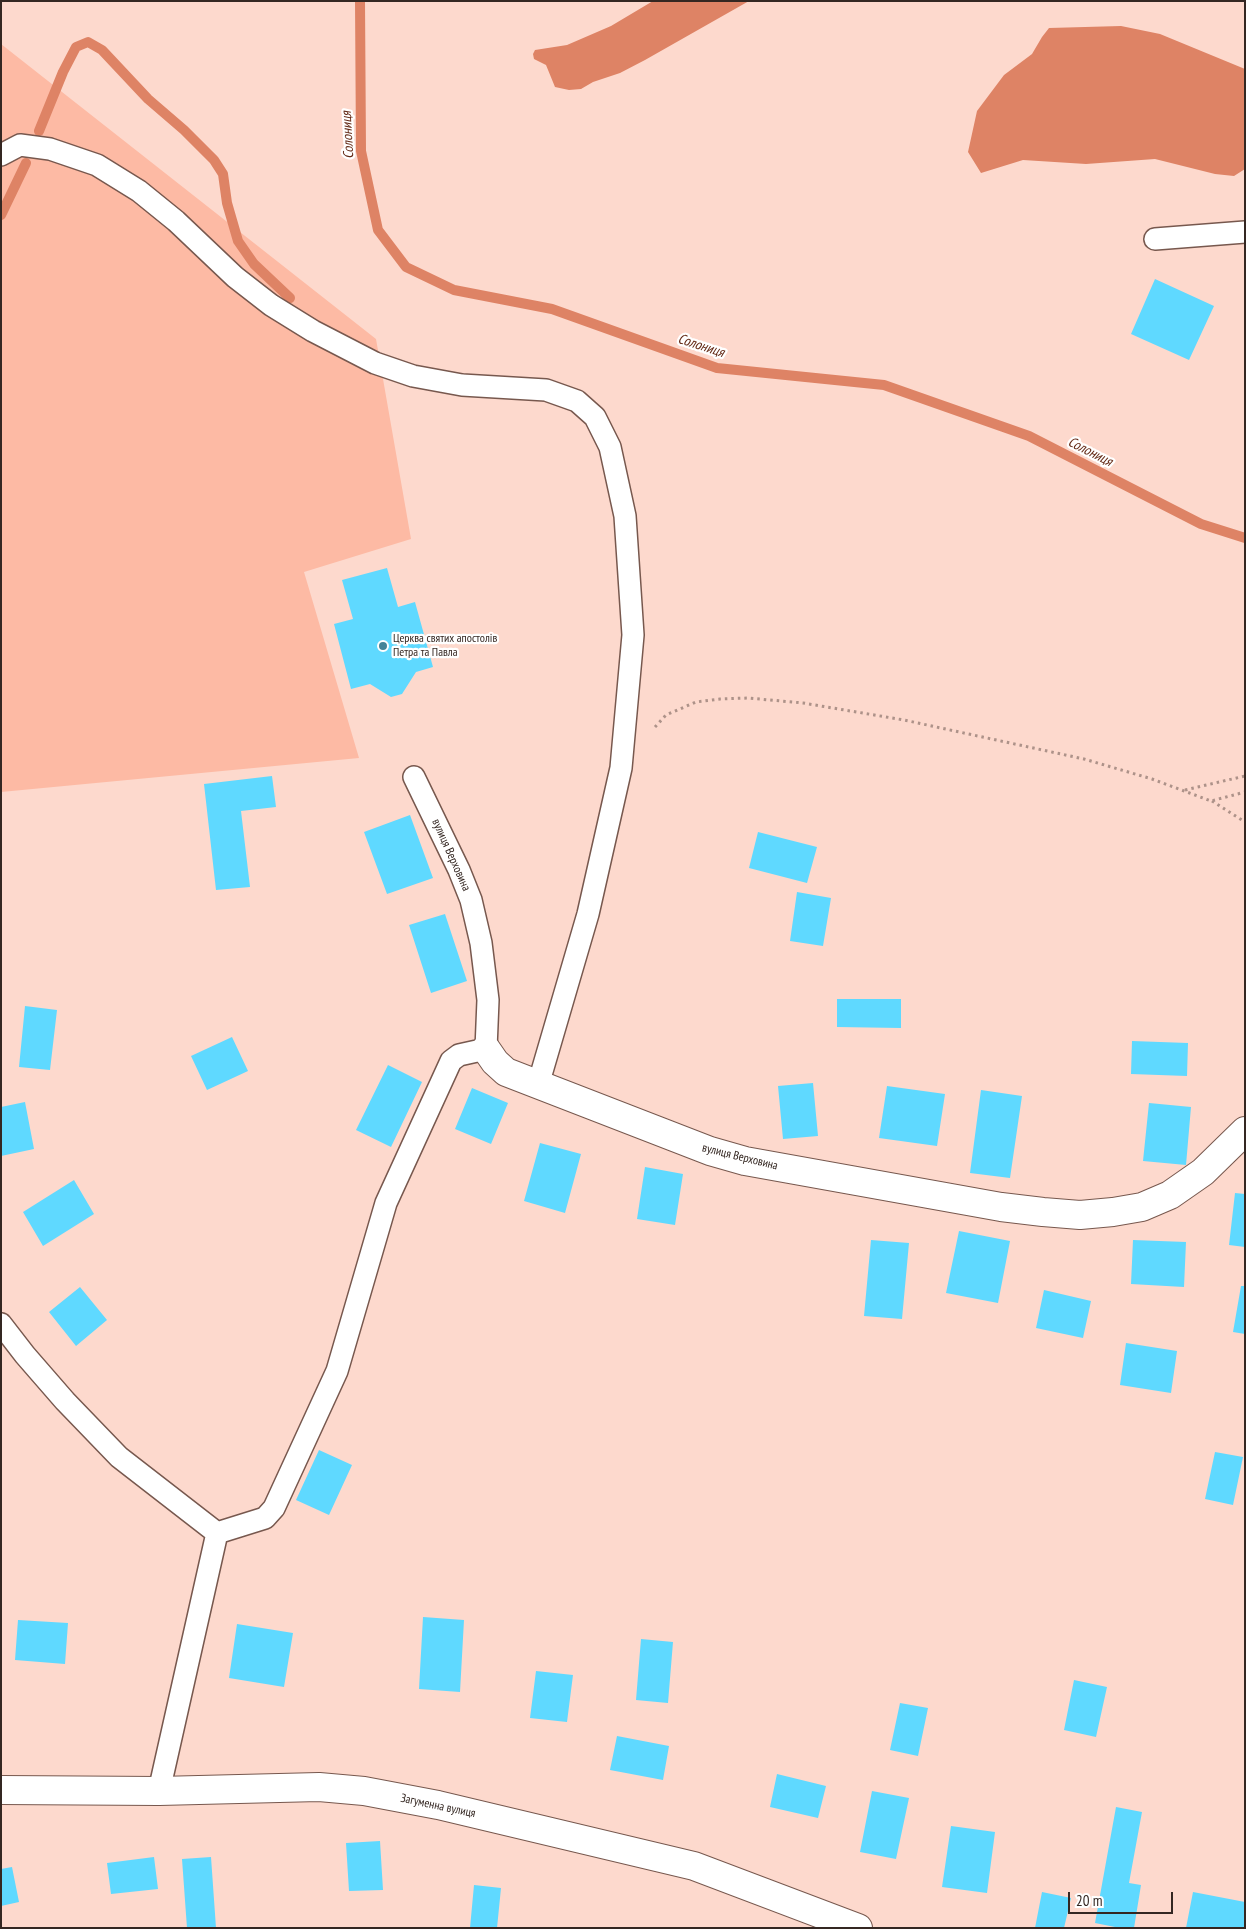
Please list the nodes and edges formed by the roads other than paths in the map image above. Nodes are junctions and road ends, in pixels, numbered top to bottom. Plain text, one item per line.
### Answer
1 (1, 155) edge
2 (1245, 232) edge
3 (1155, 239) dead end
4 (414, 777) dead end
5 (486, 1049) junction
6 (538, 1085) junction
7 (1245, 1131) edge
8 (1, 1324) edge
9 (217, 1533) junction
10 (1, 1790) edge
11 (159, 1791) junction
12 (858, 1928) edge

1 - 6 lane
2 - 3 lane
4 - 5 lane, вулиця Верховина
5 - 6 street, вулиця Верховина
5 - 9 lane
6 - 7 street, вулиця Верховина
8 - 9 lane
9 - 11 lane
10 - 11 street, Загуменна вулиця
11 - 12 street, Загуменна вулиця

